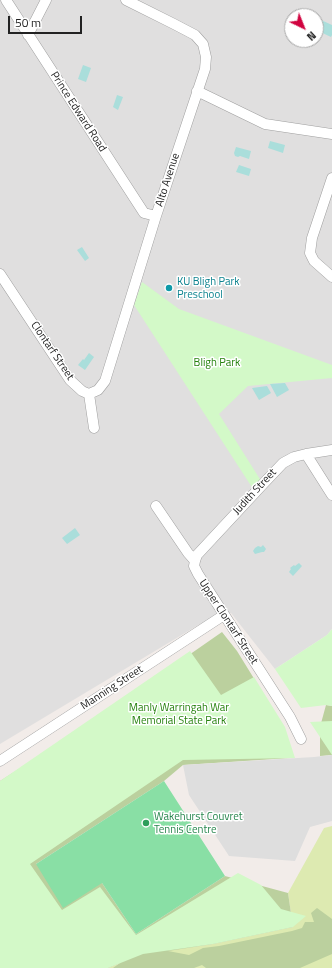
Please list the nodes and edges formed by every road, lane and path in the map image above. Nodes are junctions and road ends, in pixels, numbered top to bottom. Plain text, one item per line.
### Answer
1 (6, 0) edge
2 (46, 0) edge
3 (126, 0) edge
4 (28, 35) junction
5 (197, 90) junction
6 (332, 134) edge
7 (332, 178) edge
8 (156, 216) junction
9 (0, 274) edge
10 (332, 277) edge
11 (90, 394) junction
12 (94, 428) dead end
13 (332, 450) edge
14 (306, 454) junction
15 (332, 495) edge
16 (156, 506) dead end
17 (195, 561) junction
18 (224, 615) junction
19 (301, 738) dead end
20 (0, 761) edge

1 - 4 street, Prince Edward Road
2 - 4 street
3 - 5 street, Alto Avenue
4 - 8 street, Prince Edward Road
5 - 6 street
5 - 8 street, Alto Avenue
7 - 10 street
8 - 11 street, Alto Avenue
9 - 11 street, Clontarf Street
11 - 12 street
13 - 14 street, Judith Street
14 - 15 street
14 - 17 street, Judith Street
16 - 17 street, Upper Clontarf Street
17 - 18 street, Upper Clontarf Street
18 - 19 street, Upper Clontarf Street
18 - 20 street, Manning Street

